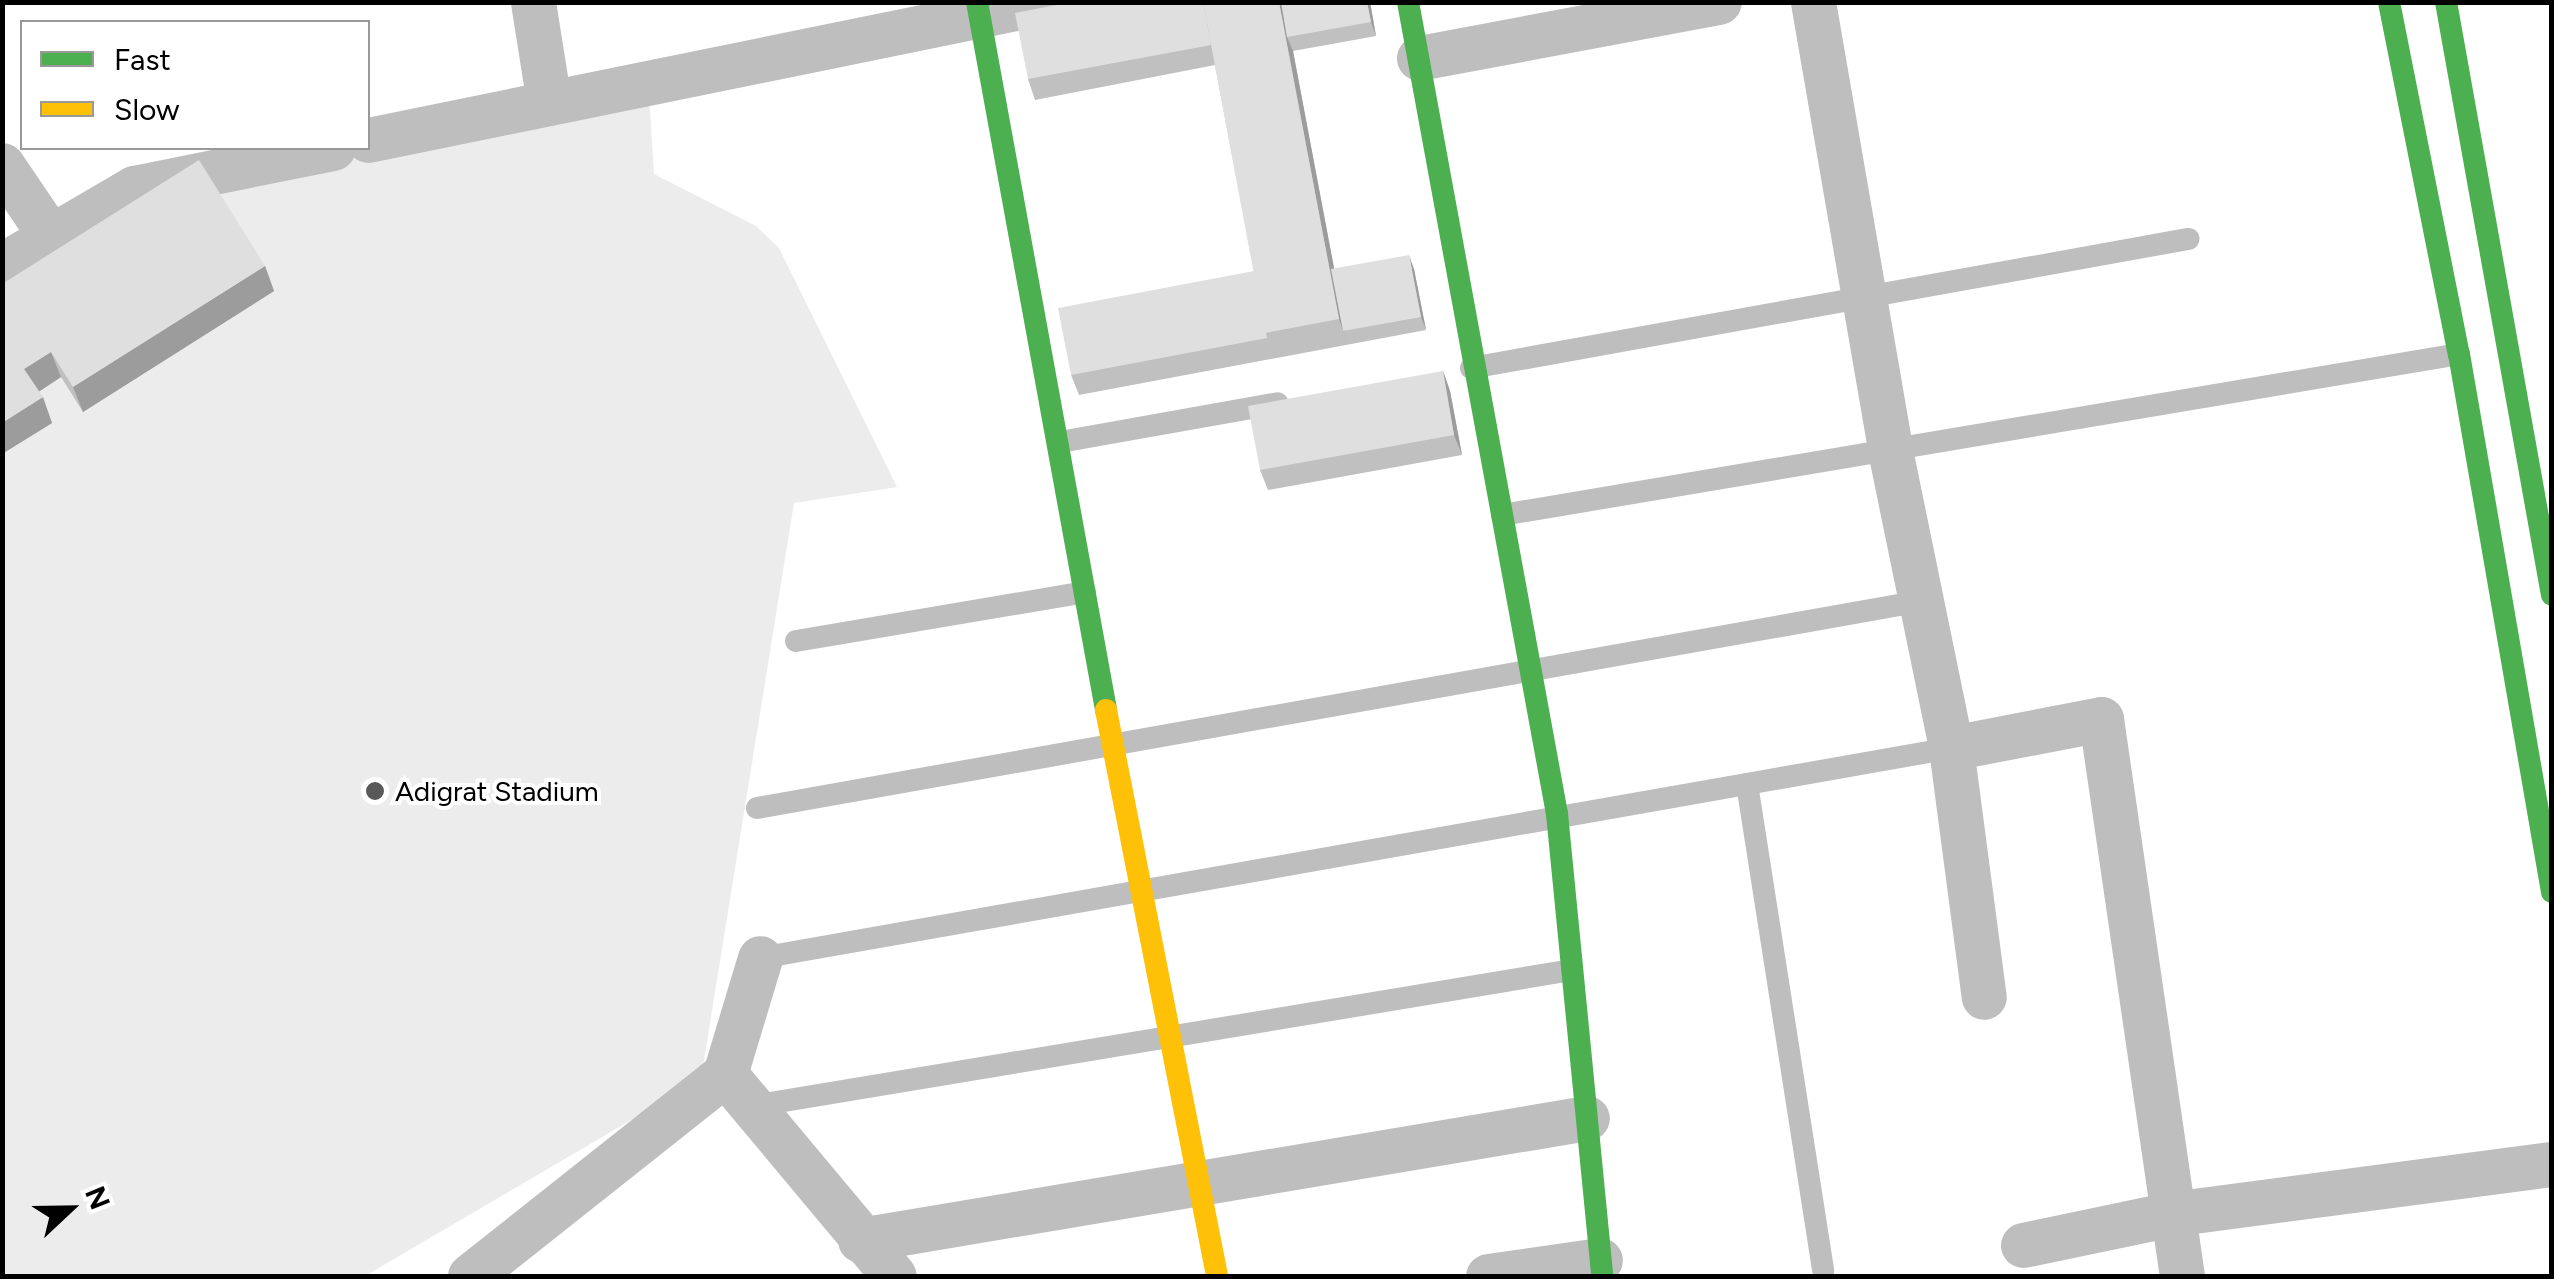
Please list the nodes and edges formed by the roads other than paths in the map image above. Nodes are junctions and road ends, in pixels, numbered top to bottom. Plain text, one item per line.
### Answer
1 (532, 2) edge
2 (1045, 2) edge
3 (1408, 2) edge
4 (1718, 2) edge
5 (1813, 2) edge
6 (2389, 2) edge
7 (2446, 2) edge
8 (978, 9) edge
9 (1418, 58) junction
10 (549, 103) junction
11 (370, 140) edge
12 (323, 150) edge
13 (2, 165) edge
14 (51, 237) junction
15 (2188, 239) dead end
16 (2, 265) edge
17 (1864, 297) junction
18 (2459, 354) junction
19 (1475, 367) junction
20 (1437, 374) edge
21 (1305, 398) edge
22 (1060, 442) junction
23 (1890, 450) junction
24 (1502, 515) junction
25 (1088, 592) junction
26 (2552, 595) edge
27 (1921, 601) junction
28 (796, 641) dead end
29 (1530, 670) junction
30 (1116, 744) junction
31 (1950, 748) junction
32 (1747, 784) junction
33 (757, 808) dead end
34 (1557, 814) junction
35 (1139, 891) junction
36 (2552, 892) edge
37 (760, 958) joint
38 (1572, 970) junction
39 (1984, 997) dead end
40 (1171, 1037) junction
41 (739, 1090) junction
42 (1586, 1118) junction
43 (2552, 1164) edge
44 (1198, 1179) junction
45 (2172, 1214) junction
46 (860, 1240) junction
47 (2023, 1246) dead end
48 (1601, 1268) edge
49 (1823, 1271) dead end
50 (470, 1276) edge
51 (894, 1276) edge
52 (1217, 1276) edge
53 (1488, 1276) edge
54 (2182, 1276) edge

1 - 10 street
2 - 8 street
3 - 9 street
4 - 9 street
5 - 17 street
6 - 18 street
7 - 26 street
8 - 10 street
8 - 22 street
9 - 19 street
10 - 11 street
12 - 14 street
13 - 14 street
14 - 16 street
15 - 17 lane
17 - 19 lane
17 - 23 street
18 - 23 lane
18 - 36 street
19 - 20 lane
19 - 24 street
21 - 22 lane
22 - 25 street
23 - 24 lane
23 - 27 street
24 - 29 street
25 - 28 lane
25 - 30 street
27 - 29 lane
27 - 31 street
29 - 30 lane
29 - 34 street
30 - 33 lane
30 - 35 street
31 - 32 lane
31 - 39 street
31 - 45 street
32 - 34 lane
32 - 49 lane
34 - 35 lane
34 - 38 street
35 - 37 lane
35 - 40 street
37 - 41 street
38 - 40 lane
38 - 42 street
40 - 41 lane
40 - 44 street
41 - 46 street
41 - 50 street
42 - 44 street
42 - 48 street
43 - 45 street
44 - 46 street
44 - 52 street
45 - 47 street
45 - 54 street
46 - 51 street
48 - 53 street

